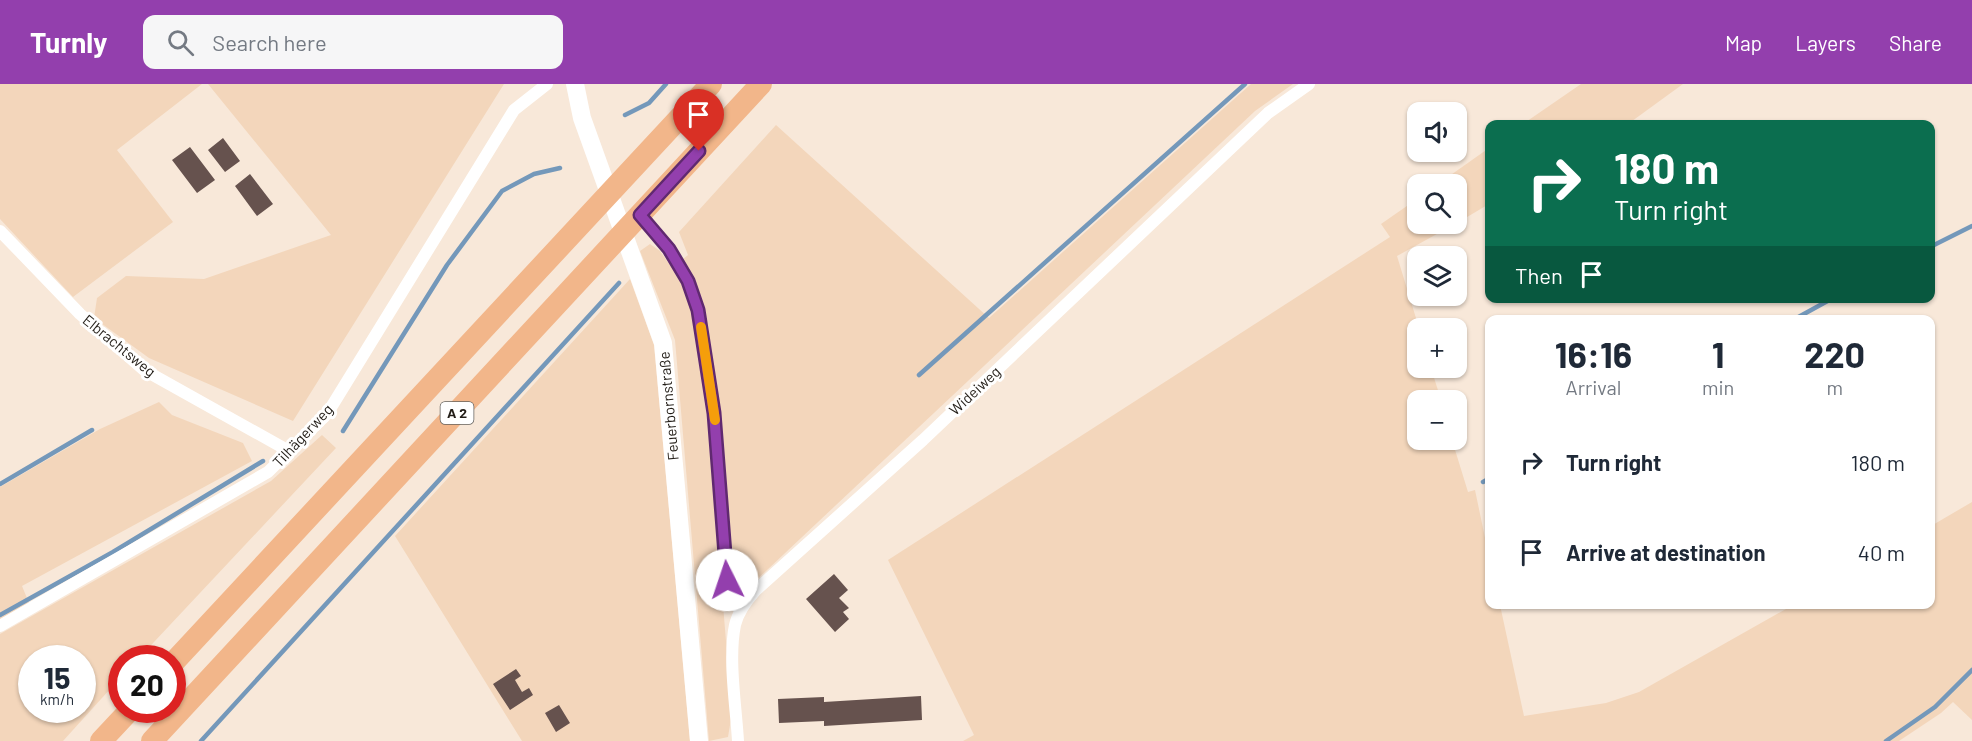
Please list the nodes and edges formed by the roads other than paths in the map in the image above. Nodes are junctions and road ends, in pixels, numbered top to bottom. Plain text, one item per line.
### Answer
1 (547, 84) edge
2 (575, 84) edge
3 (711, 84) edge
4 (761, 84) edge
5 (1309, 84) edge
6 (640, 215) junction
7 (0, 231) edge
8 (290, 451) junction
9 (740, 613) junction
10 (0, 626) edge
11 (186, 649) edge
12 (118, 723) edge
13 (101, 741) edge
14 (152, 741) edge
15 (699, 741) edge
16 (738, 741) edge

1 - 8 street, Tilhägerweg
2 - 15 street, Feuerbornstraße
3 - 11 highway, A 2
4 - 6 highway, A 2
5 - 9 street, Wideiweg
6 - 9 lane
6 - 14 highway, A 2
7 - 8 street, Elbrachtsweg
8 - 10 street, Tilhägerweg
9 - 16 street, Wideiweg
12 - 13 highway

